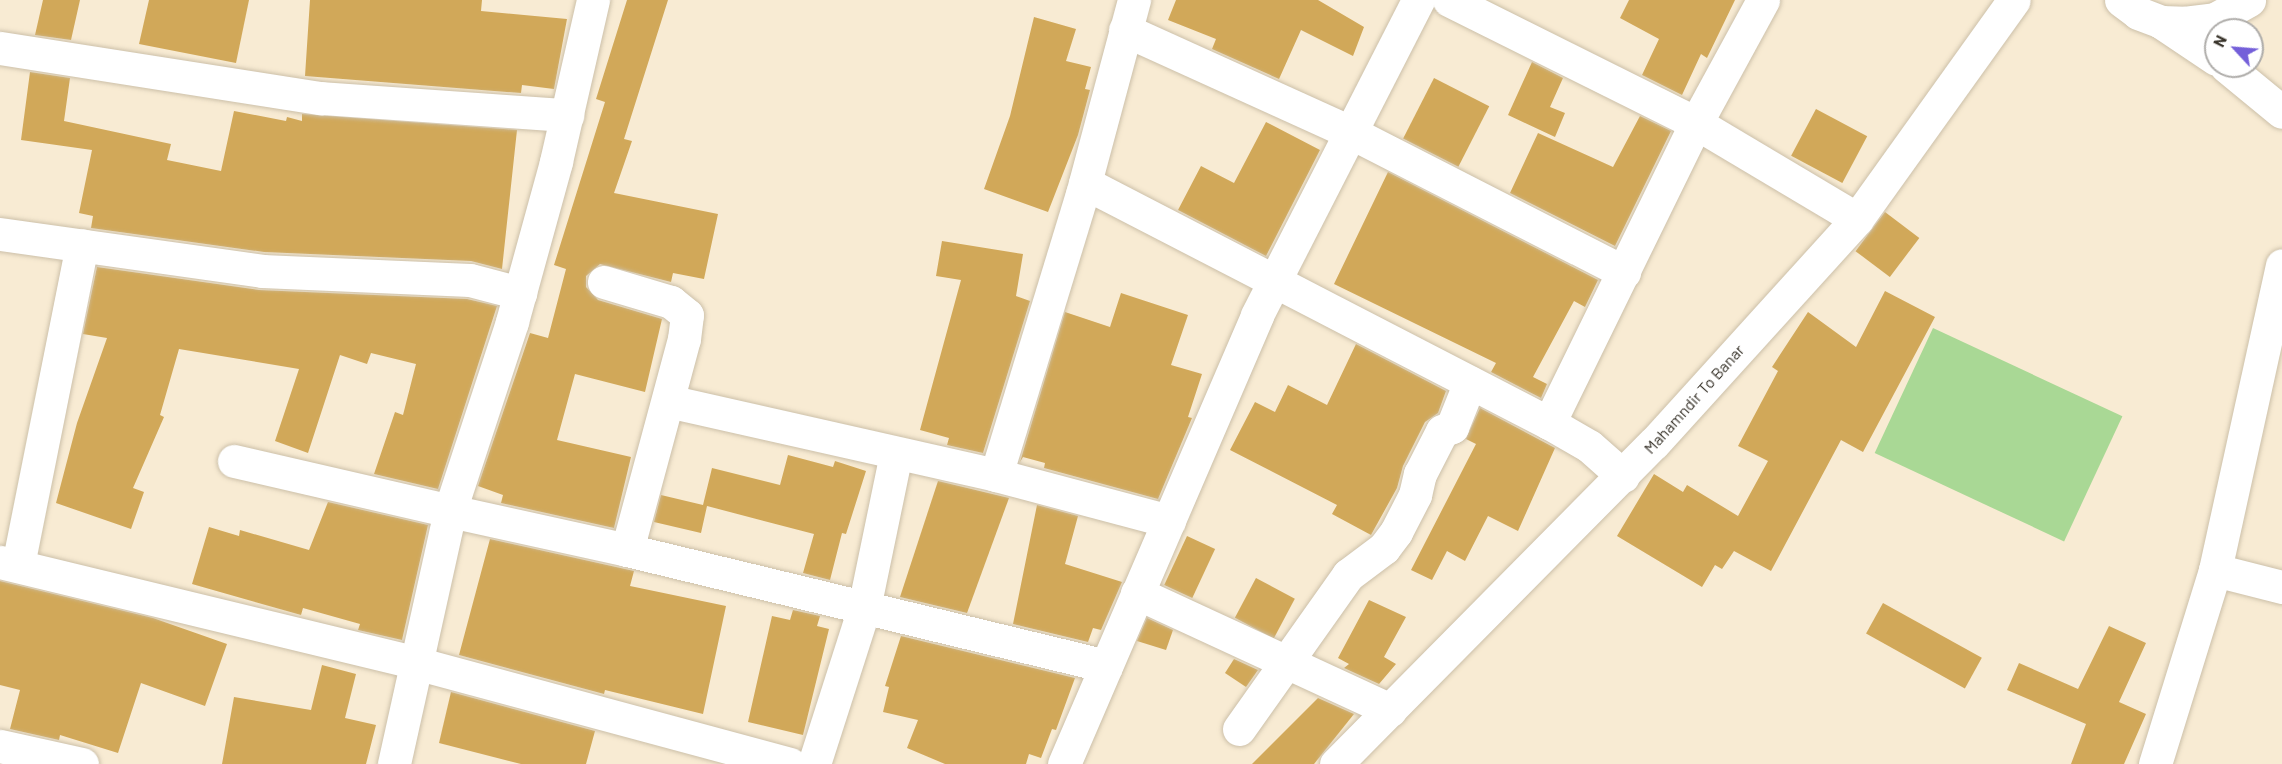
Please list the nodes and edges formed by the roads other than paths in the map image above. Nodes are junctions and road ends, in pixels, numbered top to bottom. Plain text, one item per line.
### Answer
1 (593, 0) edge
2 (1418, 0) edge
3 (1449, 0) edge
4 (1763, 0) edge
5 (2014, 0) edge
6 (2121, 0) edge
7 (2249, 0) edge
8 (1130, 15) edge
9 (2161, 22) junction
10 (0, 48) edge
11 (2204, 51) edge
12 (2241, 78) edge
13 (2282, 112) edge
14 (567, 115) junction
15 (1696, 123) junction
16 (1350, 132) junction
17 (1085, 183) junction
18 (1857, 219) junction
19 (0, 234) edge
20 (82, 245) junction
21 (2282, 265) edge
22 (1624, 272) junction
23 (1275, 279) junction
24 (604, 282) dead end
25 (520, 292) junction
26 (1470, 382) junction
27 (668, 401) junction
28 (1549, 423) junction
29 (896, 454) junction
30 (234, 461) dead end
31 (996, 475) junction
32 (1623, 476) junction
33 (450, 511) junction
34 (1168, 522) junction
35 (627, 550) junction
36 (9, 563) edge
37 (2215, 570) junction
38 (2282, 587) edge
39 (1137, 594) junction
40 (864, 608) junction
41 (1289, 662) junction
42 (416, 663) junction
43 (1107, 666) junction
44 (1390, 710) junction
45 (1239, 729) dead end
46 (0, 746) edge
47 (82, 764) edge
48 (394, 764) edge
49 (790, 764) edge
50 (814, 764) edge
51 (1064, 764) edge
52 (1336, 764) edge
53 (2154, 764) edge

1 - 14 street
2 - 16 street
3 - 15 street
4 - 15 street
5 - 18 street, Mahamndir To Banar
6 - 9 street
7 - 9 street
8 - 16 street
8 - 17 street
9 - 11 street
10 - 14 street
12 - 13 street
14 - 25 street
15 - 18 street
15 - 22 street
16 - 22 street
16 - 23 street
17 - 23 street
17 - 31 street
18 - 32 street, Mahamndir To Banar
19 - 20 street
20 - 25 street
20 - 36 street
21 - 37 street
22 - 28 street
23 - 26 street
23 - 34 street
24 - 27 street
25 - 33 street
26 - 28 street
26 - 41 street
27 - 29 street
27 - 35 street
28 - 32 street
29 - 31 street
29 - 40 street
30 - 33 street
31 - 34 street
32 - 44 street, Mahamndir To Banar
33 - 35 street
33 - 42 street
34 - 39 street
35 - 40 street
36 - 42 street
37 - 38 street
37 - 53 street
39 - 41 street
39 - 43 street
40 - 43 street
40 - 50 street
41 - 44 street
41 - 45 street
42 - 48 street
42 - 49 street
43 - 51 street
44 - 52 street, Mahamndir To Banar
46 - 47 street

